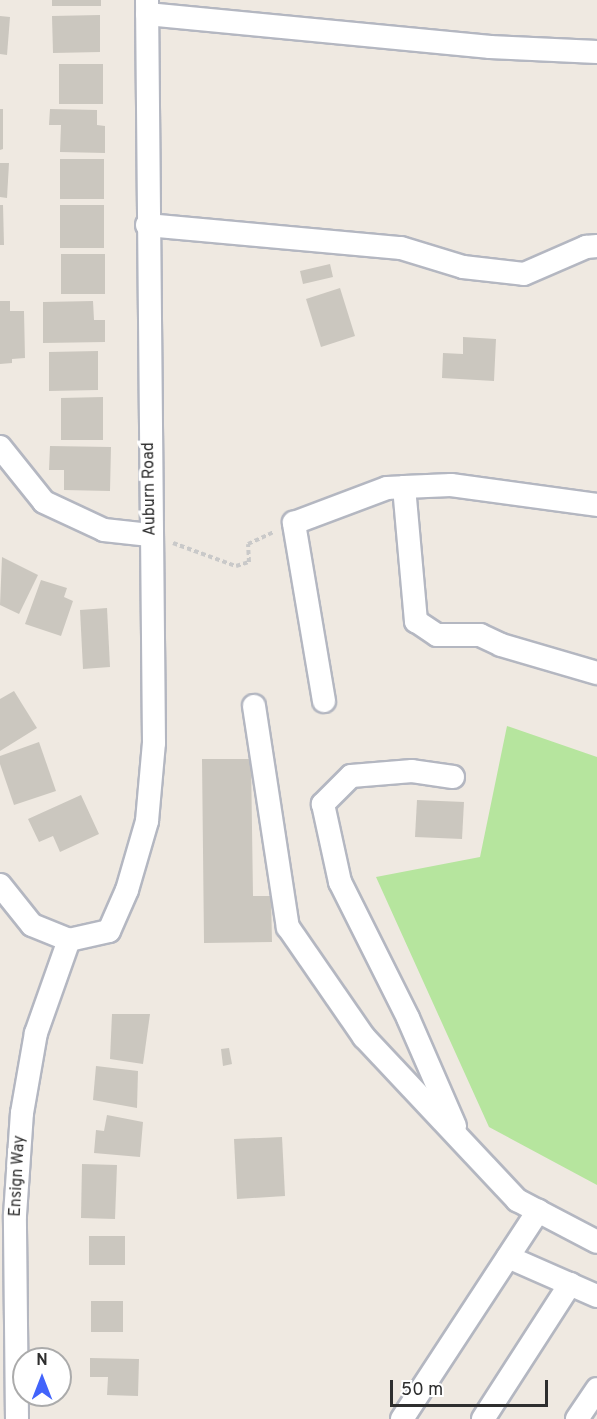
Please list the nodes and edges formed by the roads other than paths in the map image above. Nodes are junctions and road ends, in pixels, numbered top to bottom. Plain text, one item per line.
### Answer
1 (147, 7) edge
2 (597, 51) edge
3 (147, 225) junction
4 (597, 246) edge
5 (0, 447) edge
6 (404, 487) junction
7 (597, 505) edge
8 (150, 535) junction
9 (597, 673) edge
10 (324, 701) dead end
11 (254, 706) dead end
12 (453, 777) dead end
13 (0, 885) edge
14 (69, 940) junction
15 (461, 1141) junction
16 (538, 1211) junction
17 (597, 1242) edge
18 (508, 1257) junction
19 (570, 1284) junction
20 (597, 1296) edge
21 (597, 1389) edge
22 (17, 1419) edge
23 (402, 1419) edge
24 (483, 1419) edge
25 (577, 1419) edge

1 - 2 street
1 - 3 street, Auburn Road
3 - 4 street
3 - 8 street, Auburn Road
5 - 8 street
6 - 7 street
6 - 9 street
6 - 10 street
8 - 14 street, Auburn Road
11 - 15 street
12 - 15 street
13 - 14 street
14 - 22 street, Ensign Way
15 - 16 street
16 - 17 street
16 - 18 street
18 - 19 street
18 - 23 street
19 - 20 street
19 - 24 street
21 - 25 street

